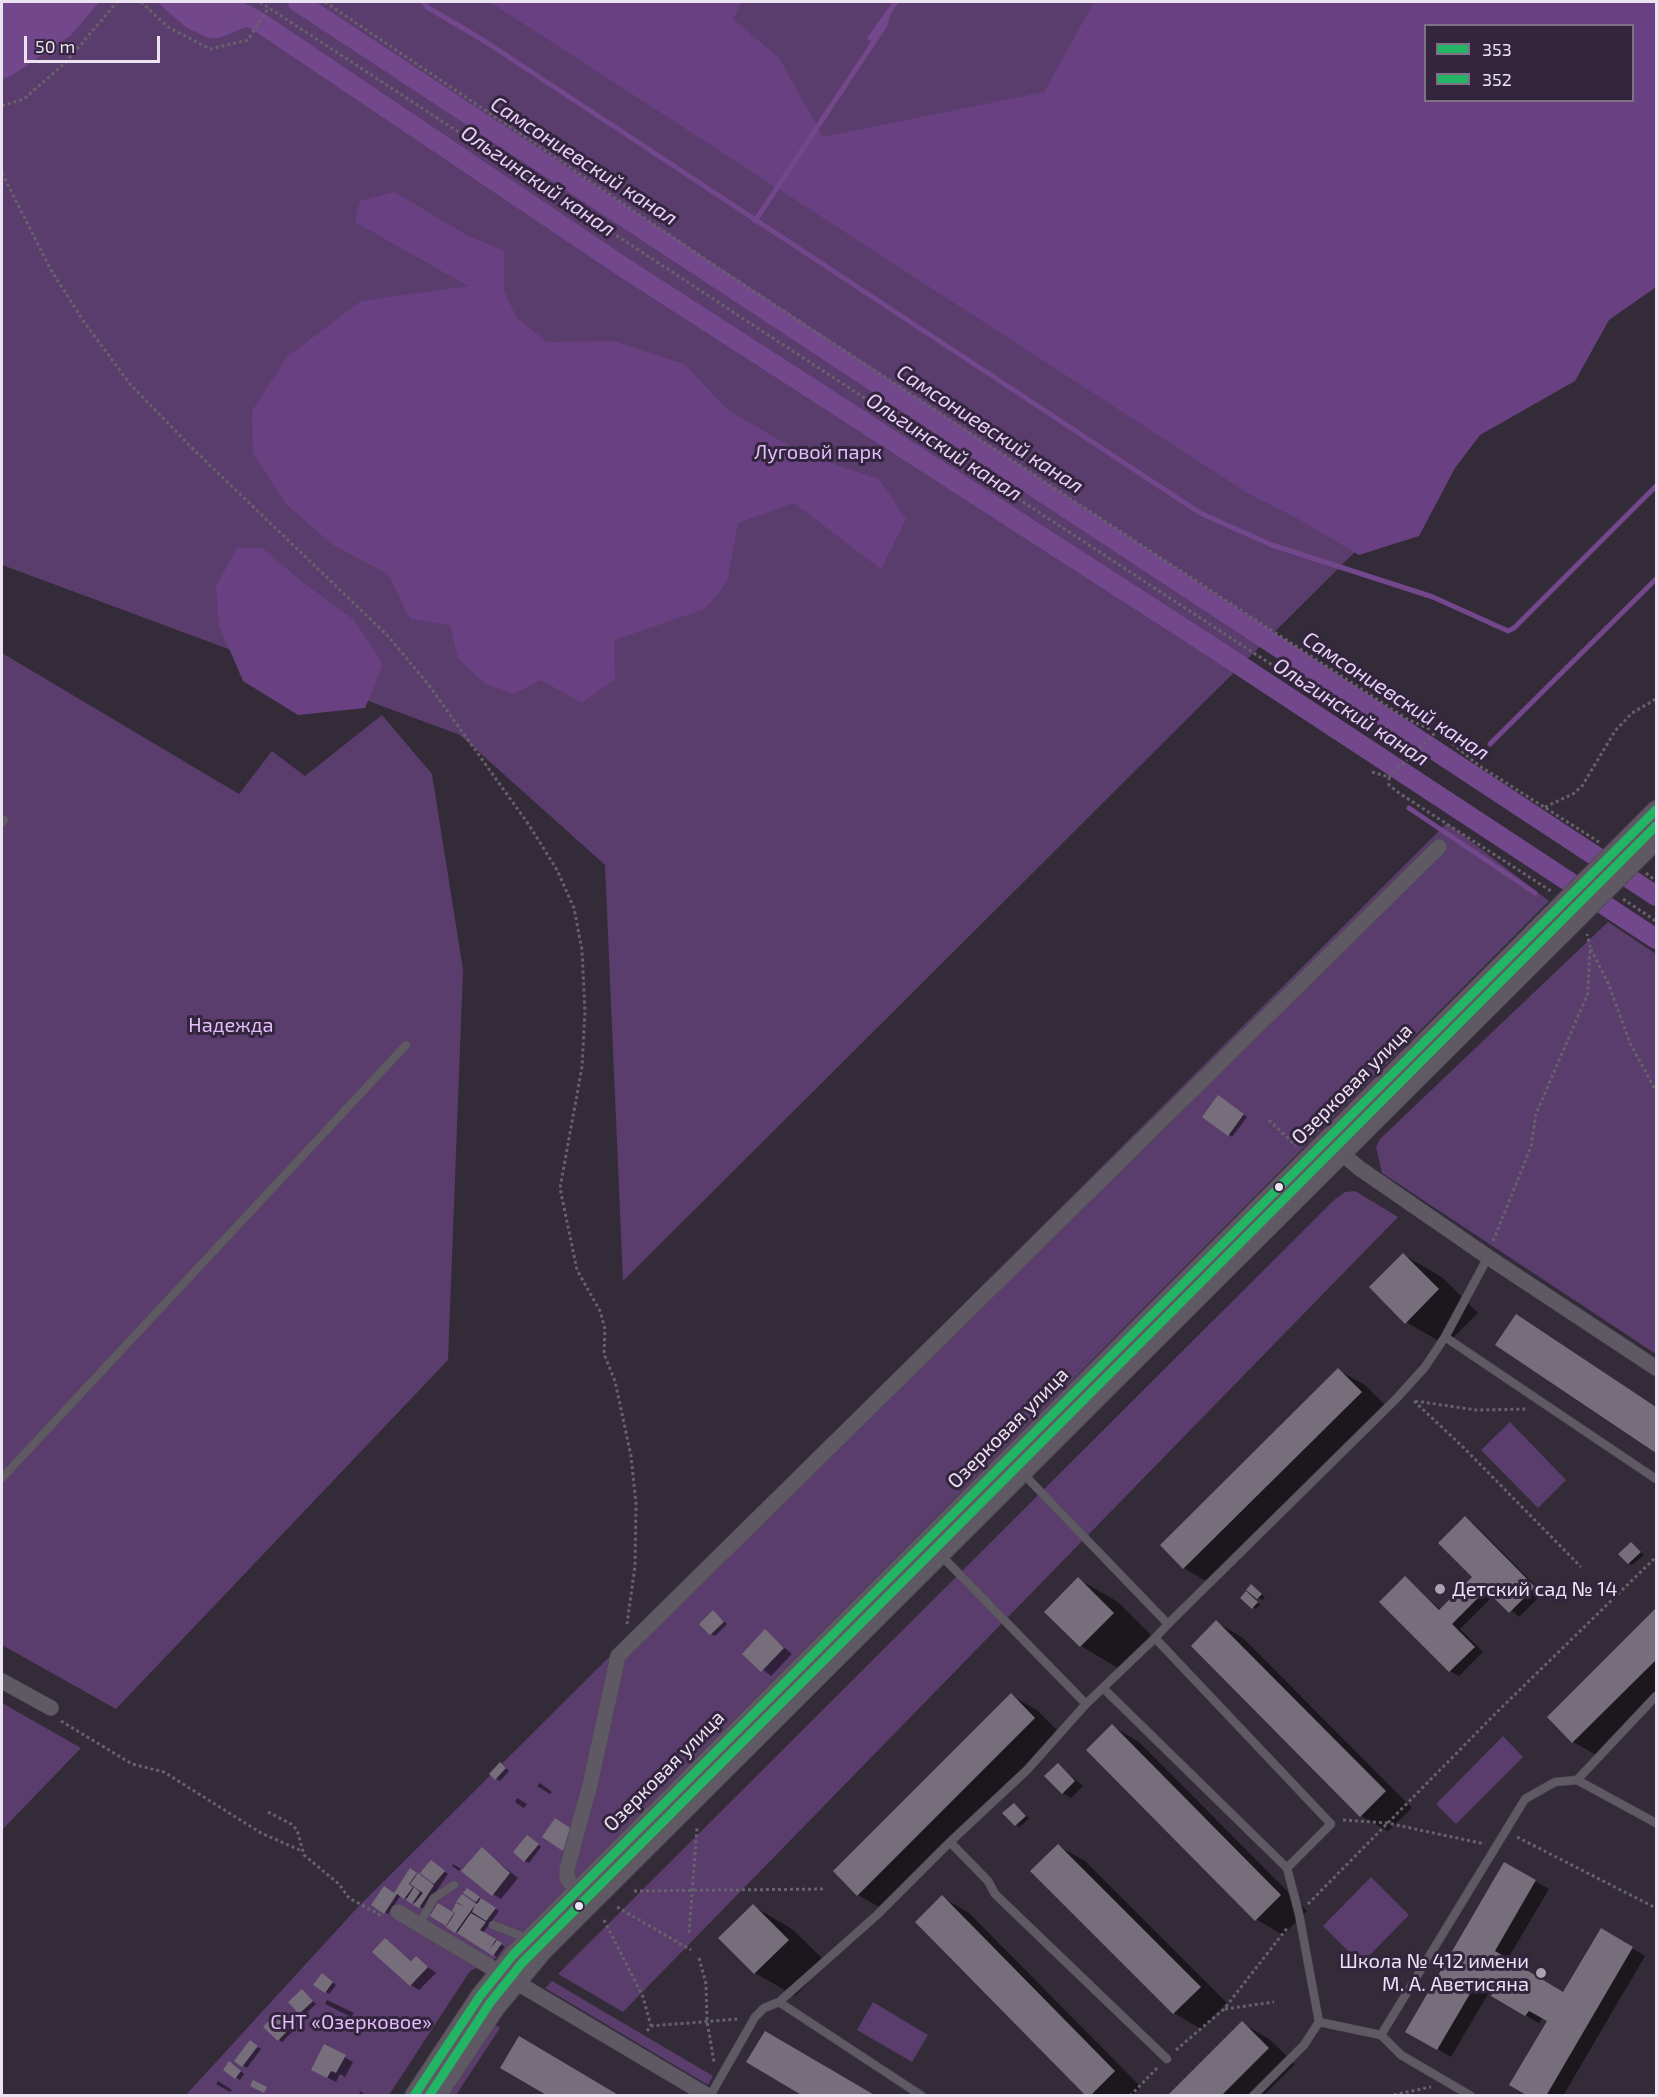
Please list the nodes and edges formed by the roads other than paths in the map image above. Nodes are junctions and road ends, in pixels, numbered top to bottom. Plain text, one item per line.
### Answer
1 (1656, 810) edge
2 (1656, 840) edge
3 (1439, 847) dead end
4 (406, 1045) dead end
5 (1327, 1140) junction
6 (1341, 1153) junction
7 (1488, 1257) junction
8 (1444, 1337) junction
9 (1656, 1368) edge
10 (1009, 1459) junction
11 (1022, 1473) junction
12 (2, 1478) edge
13 (1656, 1479) edge
14 (927, 1541) junction
15 (941, 1554) junction
16 (1168, 1624) junction
17 (1155, 1638) junction
18 (2, 1681) edge
19 (1104, 1689) junction
20 (1656, 1696) edge
21 (1086, 1704) junction
22 (51, 1708) road end
23 (1577, 1780) junction
24 (1656, 1823) edge
25 (950, 1842) junction
26 (1287, 1868) junction
27 (454, 1885) dead end
28 (576, 1890) junction
29 (398, 1912) road end
30 (418, 1925) junction
31 (493, 1925) dead end
32 (526, 1942) junction
33 (498, 1972) junction
34 (515, 1983) junction
35 (779, 2002) junction
36 (1319, 2022) junction
37 (1381, 2035) junction
38 (1167, 2059) road end
39 (414, 2096) edge
40 (437, 2096) edge
41 (709, 2096) edge
42 (922, 2096) edge
43 (1253, 2096) edge
44 (1471, 2096) edge

1 - 5 street, Озерковая улица
2 - 6 street, Озерковая улица
3 - 28 street
4 - 12 lane
5 - 6 street
5 - 10 street, Озерковая улица
6 - 7 street
6 - 11 street, Озерковая улица
7 - 8 lane
7 - 9 street
8 - 13 lane
8 - 16 lane
10 - 11 lane
10 - 14 street, Озерковая улица
11 - 15 street, Озерковая улица
11 - 16 lane
14 - 15 lane
14 - 28 street, Озерковая улица
15 - 21 lane
15 - 34 street, Озерковая улица
16 - 17 lane
17 - 19 lane
17 - 26 lane
18 - 22 street
19 - 21 lane
19 - 26 lane
20 - 23 lane
21 - 25 lane
23 - 24 lane
23 - 37 lane
25 - 35 lane
25 - 38 lane
26 - 36 lane
27 - 30 lane
28 - 32 street, Озерковая улица
29 - 30 street
30 - 33 street
31 - 32 lane
32 - 33 street, Озерковая улица
33 - 34 street
33 - 39 street, Озерковая улица
34 - 40 street, Озерковая улица
34 - 41 street
35 - 41 lane
35 - 42 lane
36 - 37 lane
36 - 43 lane
37 - 44 lane

